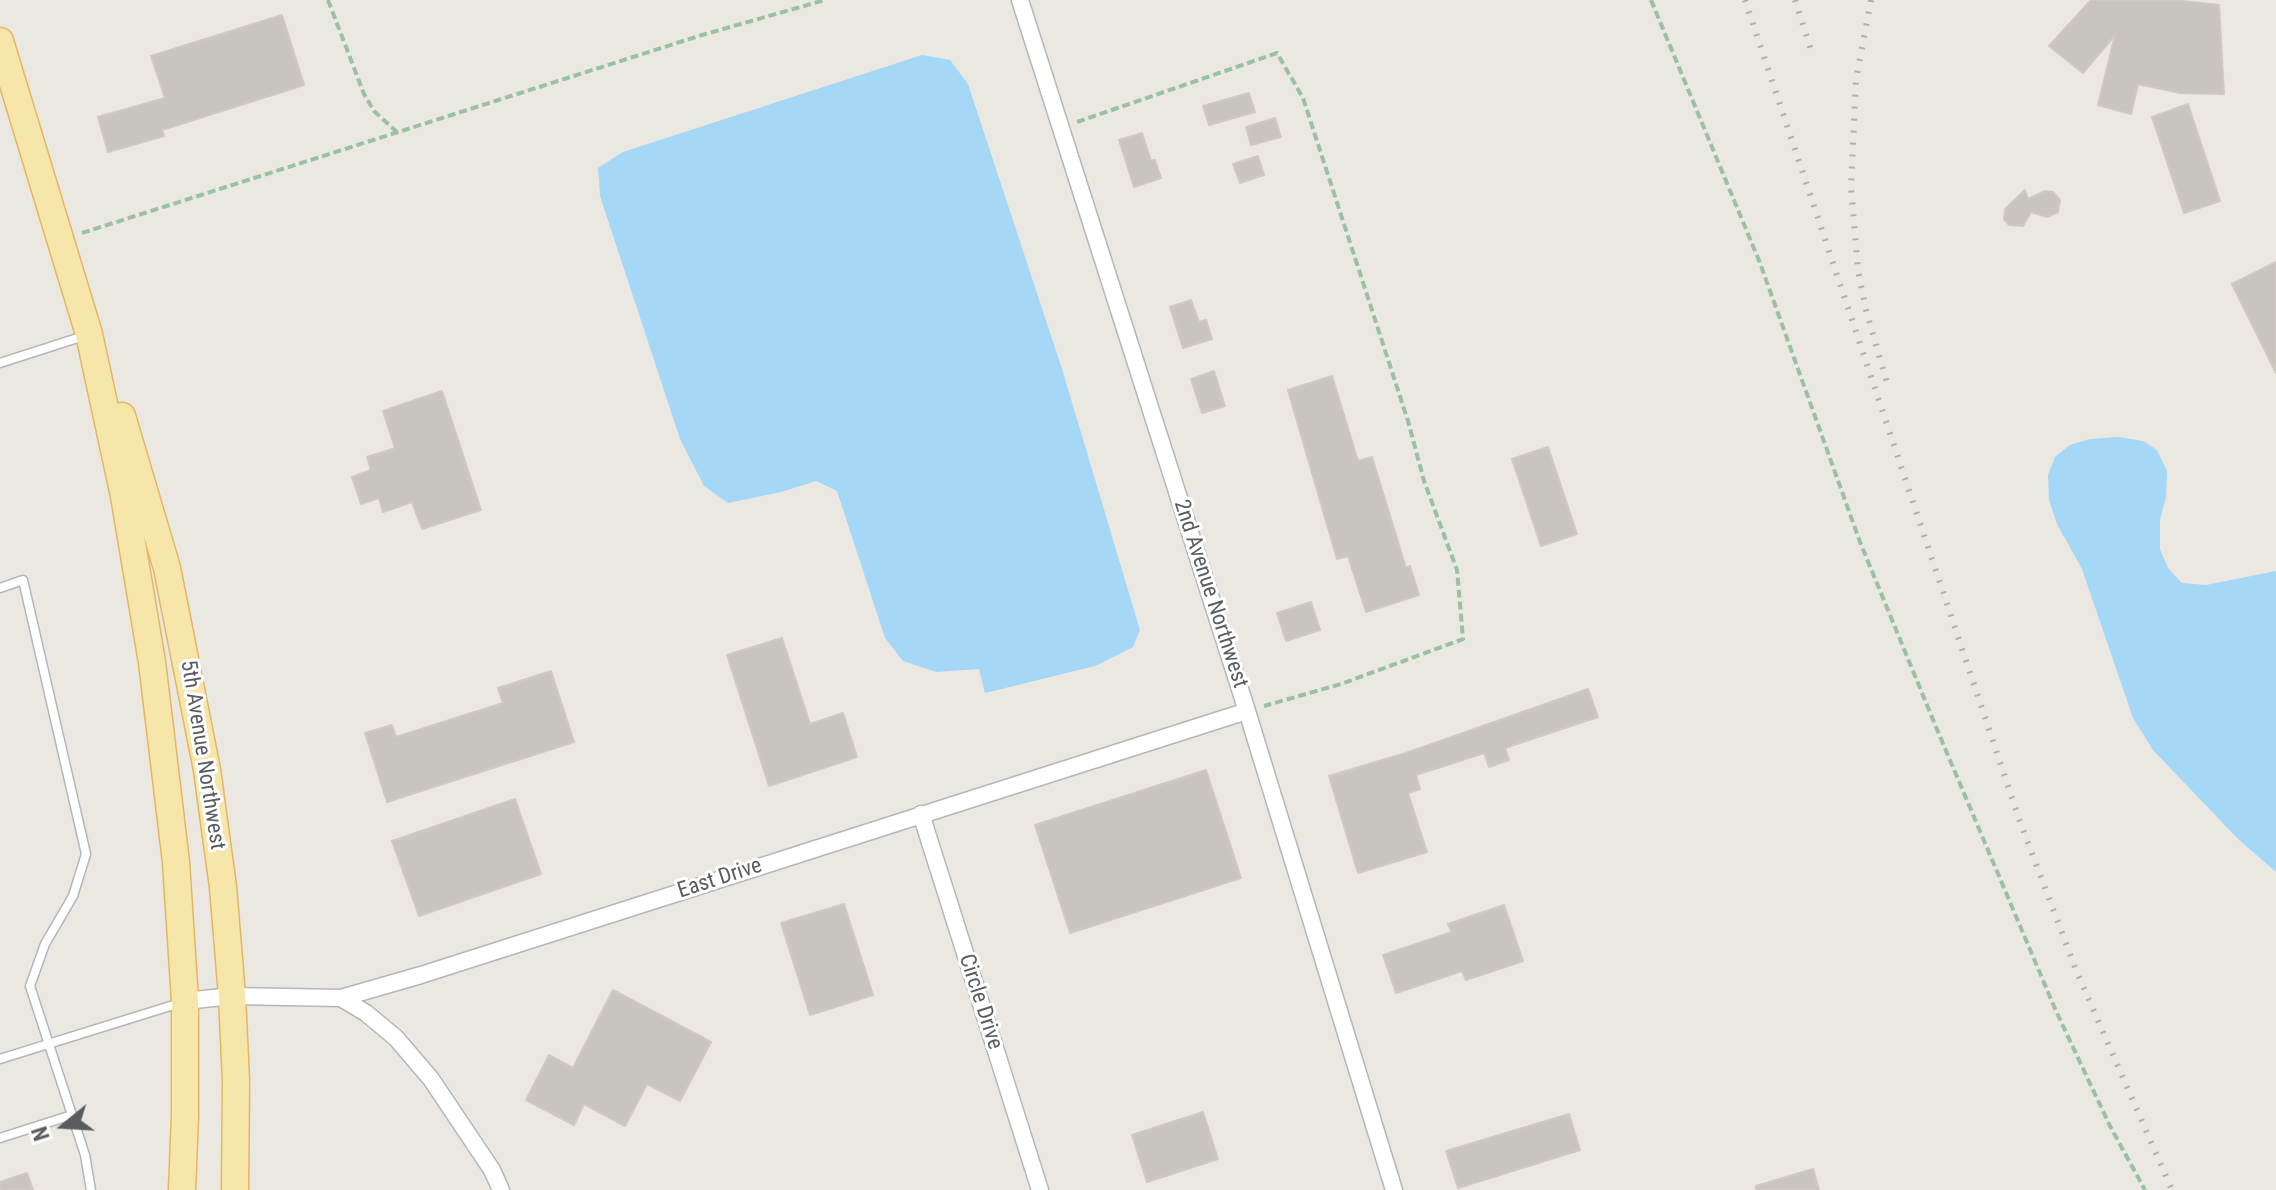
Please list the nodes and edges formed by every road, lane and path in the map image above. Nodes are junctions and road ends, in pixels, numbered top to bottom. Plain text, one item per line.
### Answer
1 (328, 0) edge
2 (825, 0) edge
3 (1020, 0) edge
4 (1651, 0) edge
5 (0, 41) edge
6 (1060, 128) junction
7 (398, 133) junction
8 (61, 239) junction
9 (89, 334) junction
10 (0, 363) edge
11 (0, 588) edge
12 (1247, 711) junction
13 (921, 814) junction
14 (232, 996) junction
15 (341, 998) junction
16 (185, 1001) junction
17 (50, 1043) junction
18 (0, 1059) edge
19 (72, 1115) junction
20 (0, 1138) edge
21 (91, 1190) edge
22 (182, 1190) edge
23 (235, 1190) edge
24 (501, 1190) edge
25 (1040, 1190) edge
26 (1394, 1190) edge
27 (2145, 1190) edge

1 - 7 path
2 - 7 path
3 - 6 street, 2nd Avenue Northwest
4 - 27 path
5 - 8 main road, 5th Avenue Northwest
6 - 12 street, 2nd Avenue Northwest
6 - 12 path
7 - 8 path
8 - 9 main road, 5th Avenue Northwest
9 - 10 lane
9 - 14 main road, 5th Avenue Northwest
9 - 16 main road, 5th Avenue Northwest
11 - 17 lane
12 - 13 street, East Drive
12 - 26 street, 2nd Avenue Northwest
13 - 15 street, East Drive
13 - 25 street, Circle Drive
14 - 15 street, East Drive
14 - 16 street, East Drive
14 - 23 main road, 5th Avenue Northwest
15 - 24 street
16 - 17 lane
16 - 22 main road, 5th Avenue Northwest
17 - 18 lane
17 - 19 lane
19 - 20 lane
19 - 21 lane

